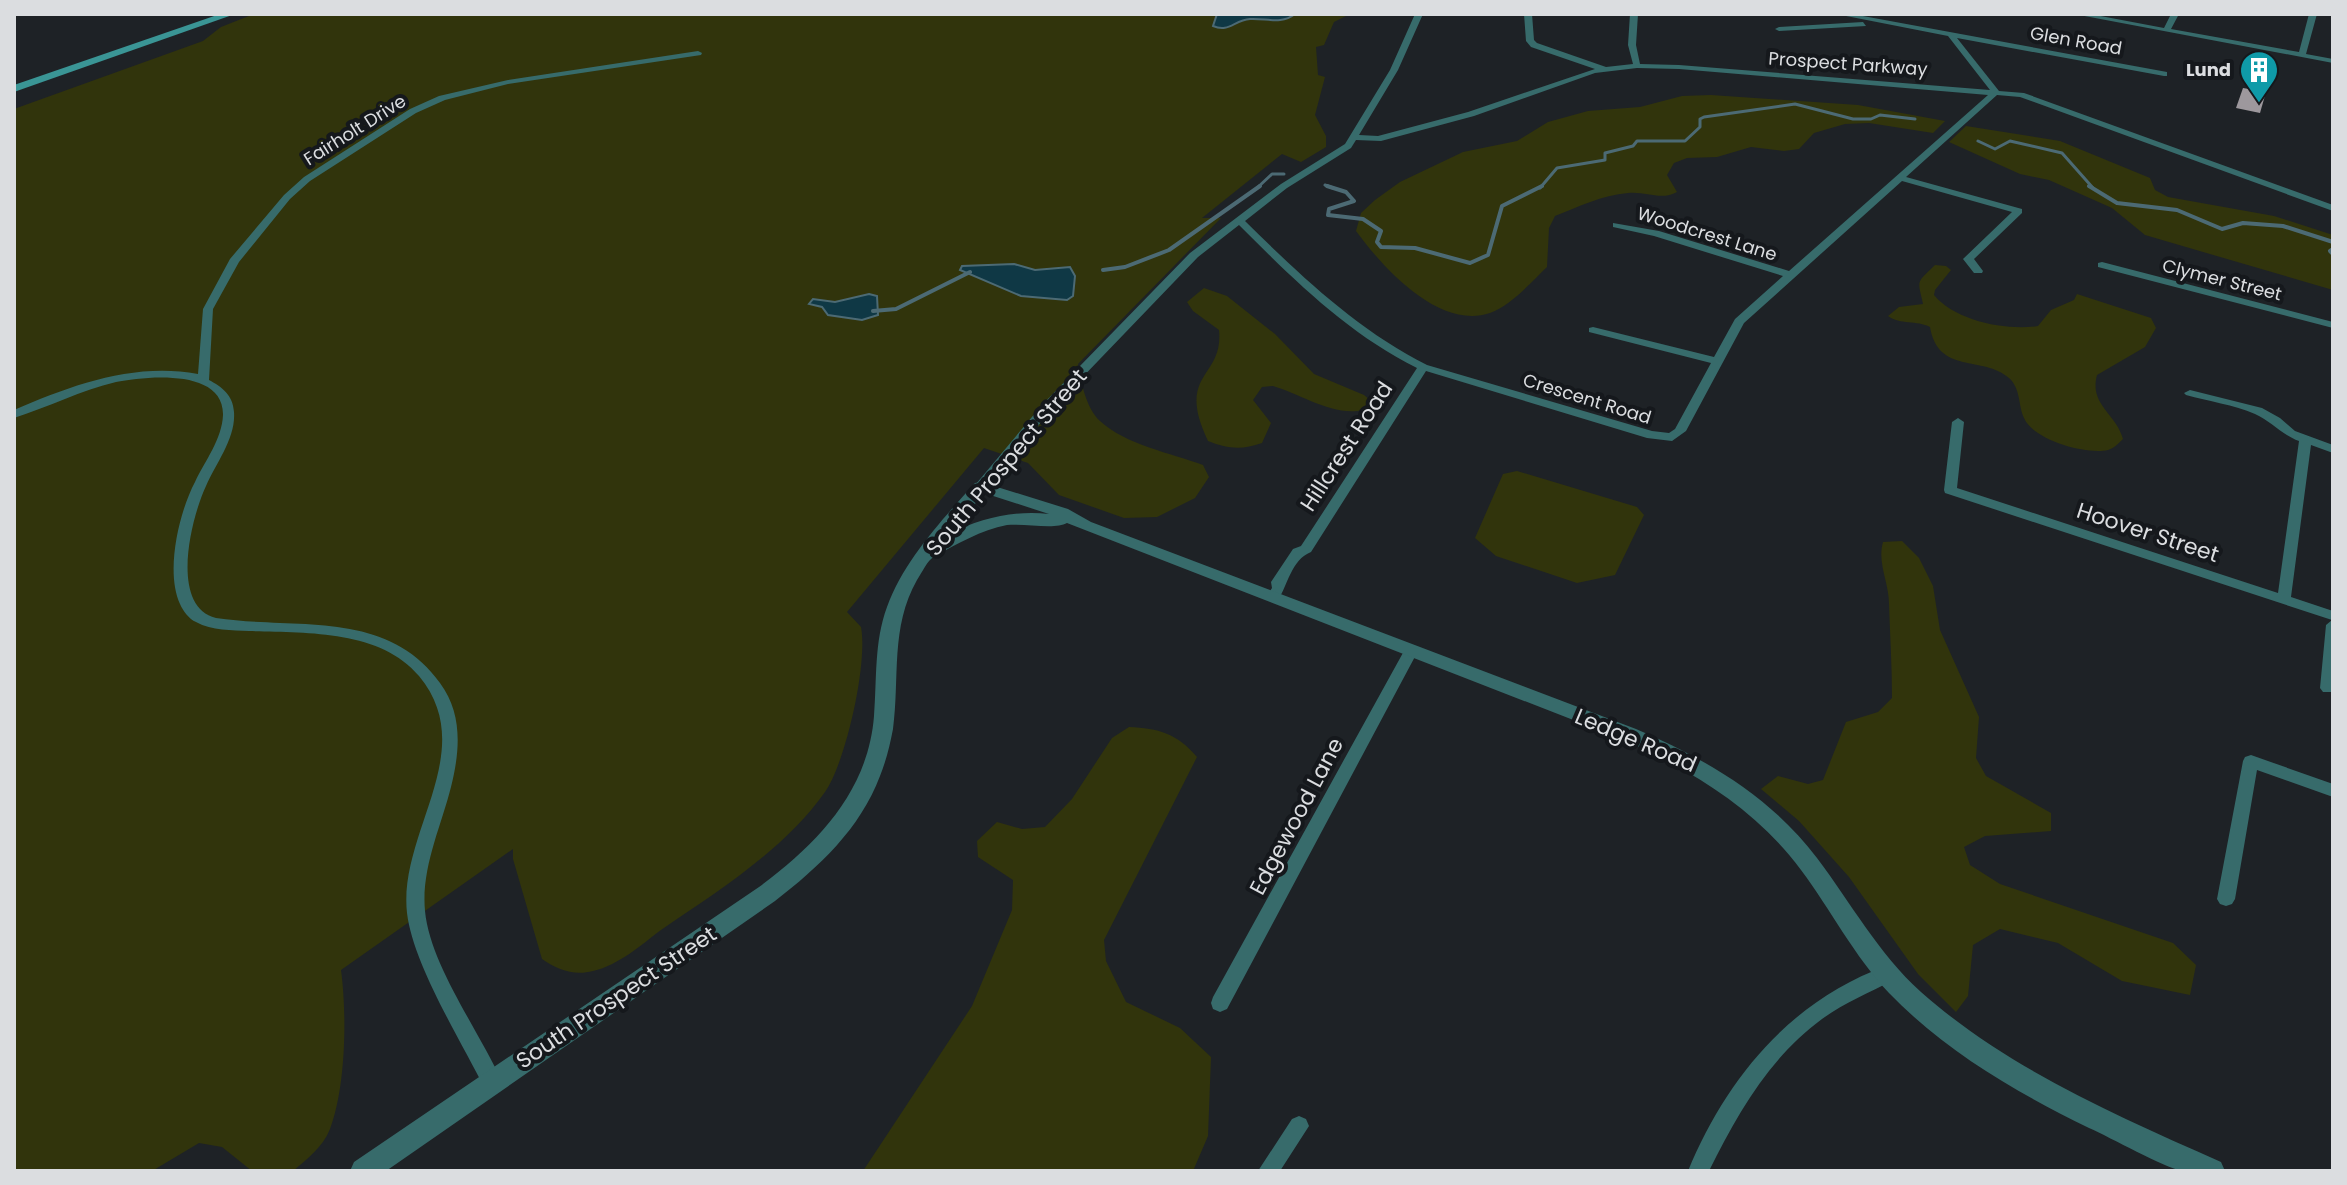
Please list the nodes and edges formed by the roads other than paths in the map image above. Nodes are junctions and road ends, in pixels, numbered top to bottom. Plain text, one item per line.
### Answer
1 (230, 14) edge
2 (1419, 14) edge
3 (1528, 14) edge
4 (1634, 14) edge
5 (1840, 14) edge
6 (2078, 14) edge
7 (2175, 14) edge
8 (2313, 14) edge
9 (1885, 22) junction
10 (1779, 29) dead end
11 (2167, 30) junction
12 (1951, 35) junction
13 (698, 53) dead end
14 (2302, 55) junction
15 (2333, 61) edge
16 (1637, 66) junction
17 (1604, 69) junction
18 (2164, 74) dead end
19 (14, 89) edge
20 (1996, 92) junction
21 (1352, 137) junction
22 (1898, 177) junction
23 (2333, 208) edge
24 (1239, 220) junction
25 (1616, 225) dead end
26 (2102, 265) dead end
27 (1978, 271) dead end
28 (1790, 275) junction
29 (2333, 325) edge
30 (1593, 330) dead end
31 (1717, 361) junction
32 (1423, 367) junction
33 (203, 380) junction
34 (2190, 393) dead end
35 (14, 414) edge
36 (1958, 422) dead end
37 (2305, 441) junction
38 (2333, 449) edge
39 (981, 487) junction
40 (1085, 526) junction
41 (928, 555) junction
42 (1276, 592) junction
43 (2284, 600) junction
44 (2333, 616) edge
45 (2333, 625) edge
46 (1411, 651) junction
47 (2328, 688) dead end
48 (2333, 791) edge
49 (2226, 899) dead end
50 (1886, 974) junction
51 (1220, 1003) dead end
52 (492, 1082) junction
53 (1299, 1126) dead end
54 (363, 1171) edge
55 (1268, 1171) edge
56 (1698, 1171) edge
57 (2212, 1171) edge

1 - 19 main road
2 - 21 street, South Prospect Street
3 - 17 street
4 - 16 street
5 - 9 street, Glen Road
6 - 11 street
7 - 11 street
8 - 14 street
9 - 10 street
9 - 12 street, Glen Road
11 - 14 street
12 - 18 street, Glen Road
12 - 20 street
13 - 33 street, Fairholt Drive
14 - 15 street
16 - 17 street, Prospect Parkway
16 - 20 street, Prospect Parkway
17 - 21 street, Prospect Parkway
20 - 22 street, Crescent Road
20 - 23 street, Prospect Parkway
21 - 24 street, South Prospect Street
22 - 27 street
22 - 28 street, Crescent Road
24 - 32 street, Crescent Road
24 - 39 street, South Prospect Street
25 - 28 street, Woodcrest Lane
26 - 29 street, Clymer Street
28 - 31 street, Crescent Road
30 - 31 street
31 - 32 street, Crescent Road
32 - 42 street, Hillcrest Road
33 - 35 street
33 - 52 street
34 - 37 street
36 - 43 street, Hoover Street
37 - 38 street
37 - 43 street
39 - 40 street, Ledge Road
39 - 41 street, South Prospect Street
40 - 41 street, Ledge Road
40 - 42 street, Ledge Road
41 - 52 street, South Prospect Street
42 - 46 street, Ledge Road
43 - 44 street, Hoover Street
45 - 47 street
46 - 50 street, Ledge Road
46 - 51 street, Edgewood Lane
48 - 49 street
50 - 56 street
50 - 57 street, Ledge Road
52 - 54 street, South Prospect Street
53 - 55 street

